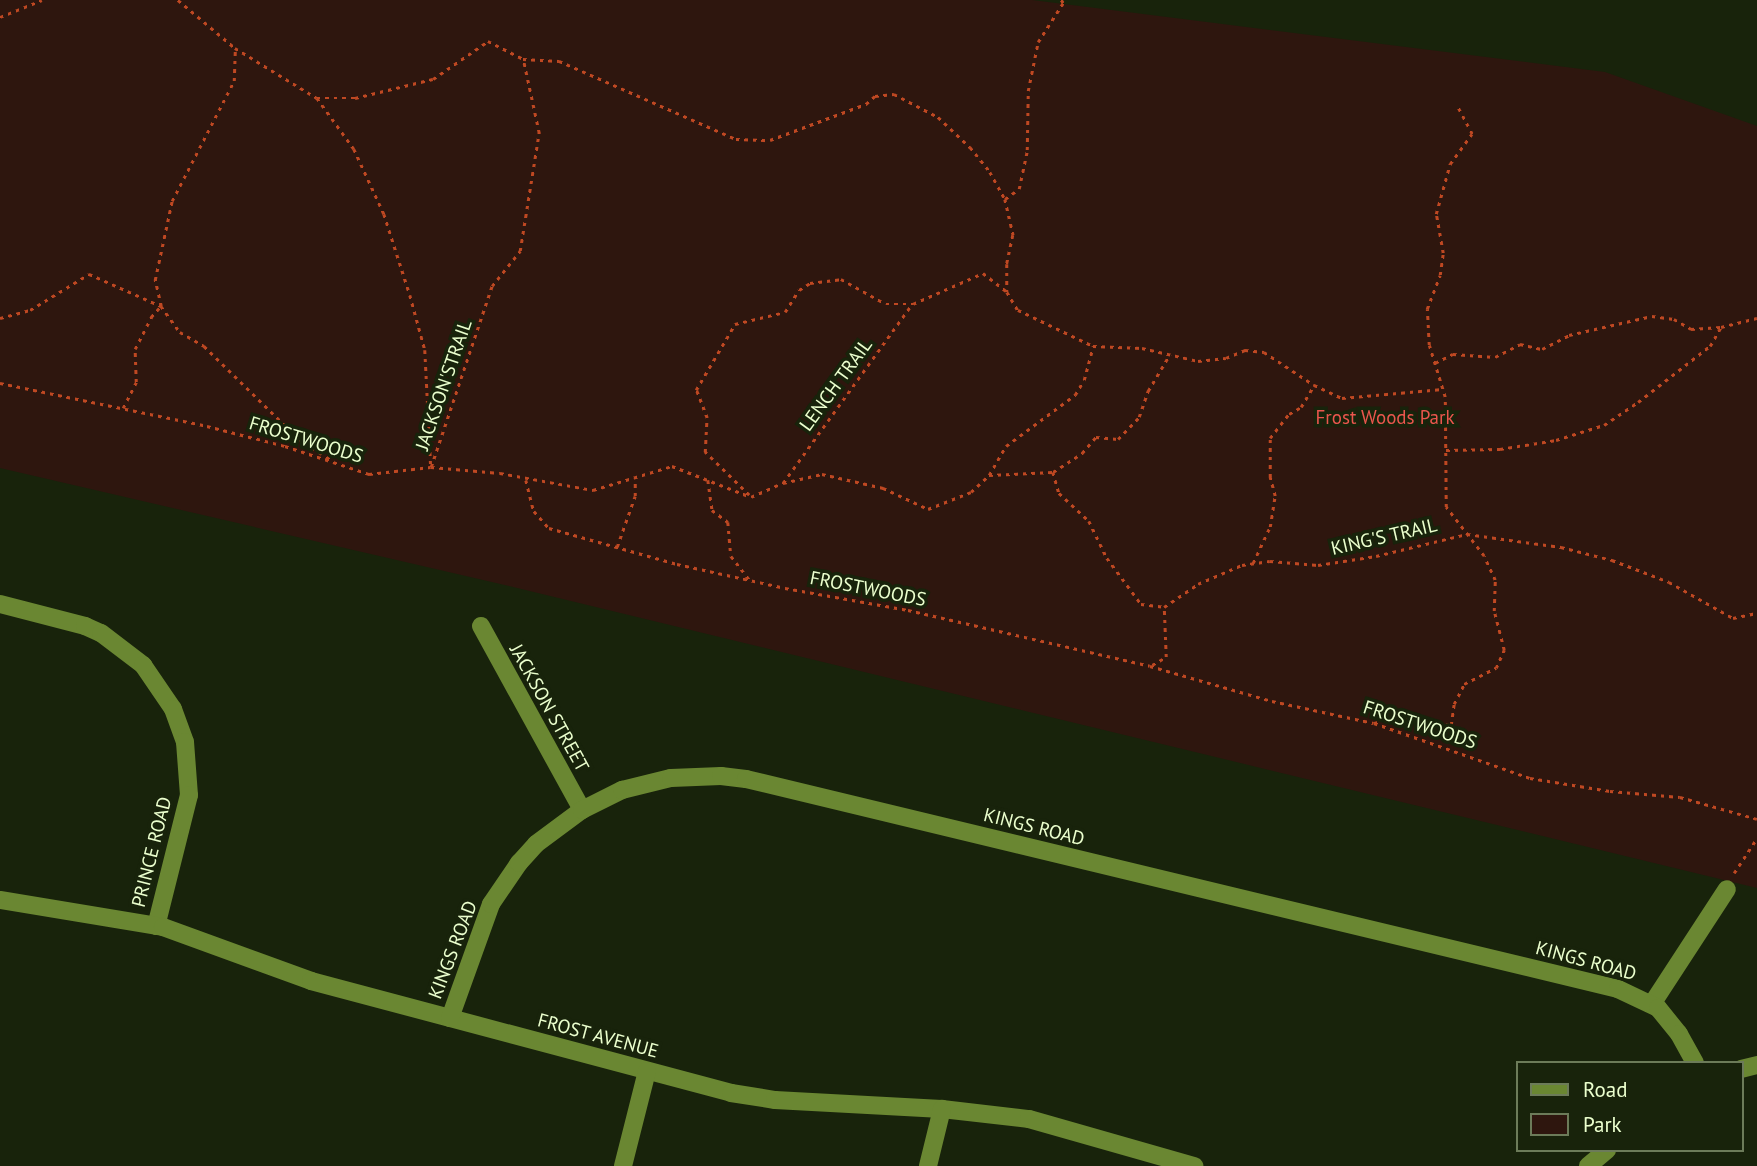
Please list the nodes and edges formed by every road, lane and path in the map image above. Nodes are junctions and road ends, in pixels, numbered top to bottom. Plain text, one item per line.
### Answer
1 (41, 0) edge
2 (178, 0) edge
3 (1061, 0) edge
4 (0, 17) edge
5 (235, 48) junction
6 (523, 59) junction
7 (317, 98) junction
8 (1458, 108) dead end
9 (1005, 199) junction
10 (1007, 292) junction
11 (913, 304) junction
12 (162, 306) junction
13 (0, 318) edge
14 (1757, 318) edge
15 (1721, 327) junction
16 (1093, 346) junction
17 (1170, 354) junction
18 (1435, 363) junction
19 (0, 383) edge
20 (1314, 385) junction
21 (1443, 389) junction
22 (122, 408) junction
23 (1446, 450) junction
24 (340, 465) junction
25 (431, 467) junction
26 (1053, 472) junction
27 (989, 475) junction
28 (635, 477) junction
29 (526, 480) junction
30 (708, 480) junction
31 (783, 483) junction
32 (751, 497) junction
33 (1467, 534) junction
34 (617, 547) junction
35 (1254, 564) junction
36 (750, 580) junction
37 (0, 604) edge
38 (1164, 607) junction
39 (1757, 613) edge
40 (481, 626) dead end
41 (1150, 666) junction
42 (1374, 723) junction
43 (582, 810) junction
44 (1757, 819) edge
45 (1757, 838) edge
46 (1727, 889) joint
47 (0, 900) edge
48 (156, 926) junction
49 (1651, 1004) junction
50 (450, 1018) junction
51 (1694, 1061) edge
52 (647, 1070) junction
53 (942, 1109) junction
54 (1605, 1152) edge
55 (623, 1166) edge
56 (928, 1166) edge
57 (1194, 1166) edge
58 (1588, 1166) edge

1 - 4 path
2 - 5 path
3 - 9 path
5 - 7 path
5 - 12 path
6 - 7 path
6 - 9 path
6 - 25 path, JACKSON'STRAIL
7 - 25 path, JACKSON'STRAIL
8 - 18 path
9 - 10 path
10 - 11 path
10 - 16 path
11 - 31 path, LENCH TRAIL
11 - 32 path
12 - 13 path
12 - 22 path
12 - 24 path
14 - 15 path
15 - 18 path
15 - 23 path
16 - 17 path
16 - 27 path
17 - 20 path
17 - 26 path
18 - 21 path
19 - 22 path, FROSTWOODS
20 - 21 path
20 - 35 path
21 - 23 path
22 - 24 path, FROSTWOODS
23 - 33 path
24 - 25 path, FROSTWOODS
25 - 29 path, FROSTWOODS
26 - 27 path
26 - 38 path
27 - 31 path
28 - 29 path
28 - 30 path
28 - 34 path
29 - 34 path, FROSTWOODS
30 - 32 path
30 - 36 path
31 - 32 path
33 - 35 path, KING'S TRAIL
33 - 39 path, KING'S TRAIL
33 - 42 path
34 - 36 path, FROSTWOODS
35 - 38 path, KING'S TRAIL
36 - 41 path, FROSTWOODS
37 - 48 street, PRINCE ROAD
38 - 41 path
40 - 43 street, JACKSON STREET
41 - 42 path, FROSTWOODS
42 - 44 path, FROSTWOODS
43 - 49 street, KINGS ROAD
43 - 50 street, KINGS ROAD
45 - 46 path
46 - 49 street
47 - 48 street, FROST AVENUE
48 - 50 street, FROST AVENUE
49 - 51 street, KINGS ROAD
50 - 52 street, FROST AVENUE
52 - 53 street, FROST AVENUE
52 - 55 street
53 - 56 street
53 - 57 street, FROST AVENUE
54 - 58 street

